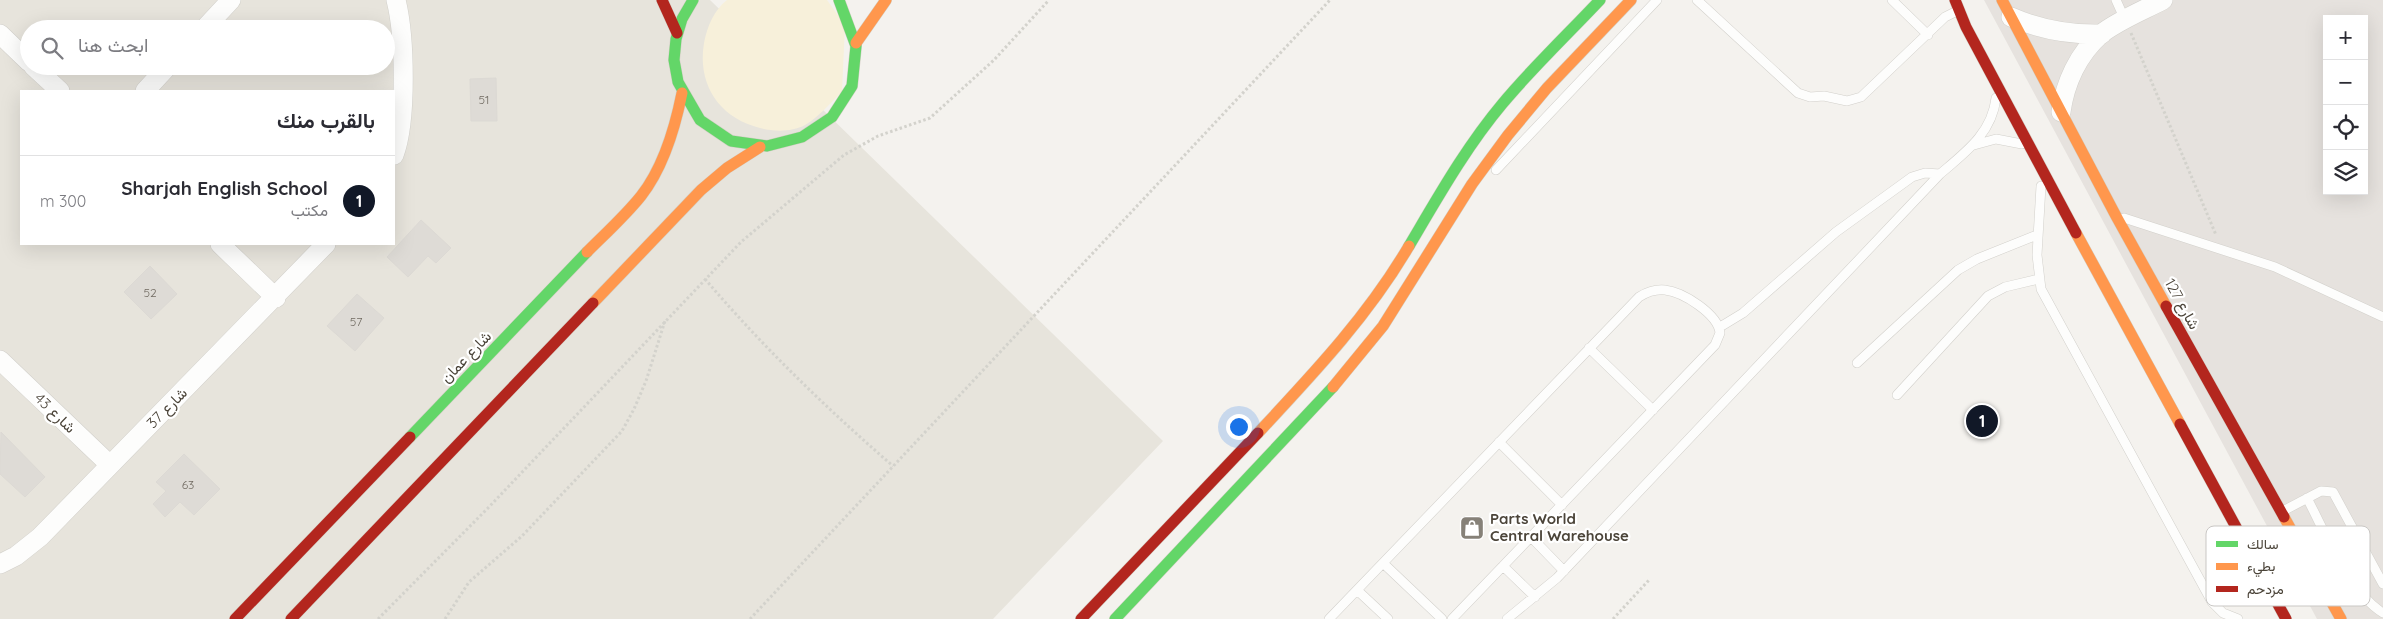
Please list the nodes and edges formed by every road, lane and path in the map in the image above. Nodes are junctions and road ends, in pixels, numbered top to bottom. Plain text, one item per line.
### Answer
1 (231, 0) edge
2 (396, 0) edge
3 (662, 0) edge
4 (693, 0) edge
5 (839, 0) edge
6 (886, 0) edge
7 (1048, 0) edge
8 (1330, 0) edge
9 (1600, 0) edge
10 (1631, 0) edge
11 (1657, 0) edge
12 (1697, 0) edge
13 (1892, 0) edge
14 (2002, 0) edge
15 (2116, 0) edge
16 (2163, 0) edge
17 (1957, 5) edge
18 (2010, 9) edge
19 (212, 20) edge
20 (2126, 21) junction
21 (677, 32) junction
22 (0, 34) edge
23 (2102, 34) junction
24 (1928, 35) junction
25 (856, 43) junction
26 (20, 53) edge
27 (43, 75) edge
28 (160, 75) edge
29 (1997, 85) junction
30 (59, 90) edge
31 (146, 90) edge
32 (682, 93) junction
33 (2060, 112) junction
34 (1974, 145) junction
35 (760, 147) junction
36 (2029, 148) junction
37 (395, 152) edge
38 (2042, 173) junction
39 (1940, 174) junction
40 (1459, 204) junction
41 (2116, 216) junction
42 (2037, 235) junction
43 (221, 245) edge
44 (325, 245) edge
45 (2222, 249) junction
46 (705, 279) junction
47 (2039, 279) junction
48 (276, 298) junction
49 (2383, 317) edge
50 (666, 320) junction
51 (1720, 327) junction
52 (1589, 348) junction
53 (0, 360) edge
54 (1857, 363) dead end
55 (1897, 395) dead end
56 (1653, 410) junction
57 (1498, 442) junction
58 (110, 465) junction
59 (893, 466) junction
60 (2307, 498) junction
61 (1562, 505) junction
62 (2280, 512) junction
63 (2235, 526) edge
64 (2288, 526) edge
65 (2322, 526) edge
66 (2351, 526) edge
67 (1531, 537) junction
68 (2370, 560) edge
69 (1383, 563) junction
70 (0, 564) edge
71 (1503, 566) junction
72 (1564, 571) junction
73 (1648, 580) dead end
74 (2383, 584) edge
75 (1357, 590) junction
76 (2206, 591) edge
77 (1535, 597) junction
78 (2370, 603) edge
79 (2216, 606) edge
80 (2279, 606) edge
81 (2334, 606) edge
82 (2383, 613) edge
83 (235, 619) edge
84 (291, 619) edge
85 (378, 619) edge
86 (445, 619) edge
87 (750, 619) edge
88 (1080, 619) edge
89 (1115, 619) edge
90 (1329, 619) edge
91 (1388, 619) edge
92 (1442, 619) edge
93 (1452, 619) edge
94 (1507, 619) edge
95 (1614, 619) edge
96 (2238, 619) edge
97 (2286, 619) edge
98 (2341, 619) edge

1 - 19 street
2 - 37 street
3 - 21 street
4 - 21 street
5 - 25 street
6 - 25 street
7 - 46 path
8 - 59 path
9 - 88 street
10 - 40 street
11 - 40 lane
12 - 24 lane
13 - 24 lane
14 - 18 street, شارع 127
15 - 20 lane
16 - 20 street
17 - 24 lane
17 - 29 street
18 - 23 street
18 - 33 street, شارع 127
20 - 23 street
20 - 45 path
21 - 32 street
22 - 26 street
23 - 33 street
25 - 35 street
27 - 30 street
28 - 31 street
29 - 34 lane
29 - 36 street
32 - 35 street
32 - 83 street, شارع عمان
33 - 41 street, شارع 127
34 - 36 lane
34 - 39 lane
35 - 84 street
36 - 38 street
38 - 42 lane
38 - 63 street
39 - 51 lane
39 - 72 lane
40 - 89 street
41 - 45 lane
41 - 62 street, شارع 127
42 - 47 lane
42 - 54 lane
43 - 48 street
44 - 48 street, شارع 37
45 - 49 lane
46 - 50 path
46 - 59 path
47 - 55 lane
47 - 76 lane
48 - 58 street, شارع 37
50 - 85 path
50 - 86 path
51 - 52 lane
51 - 56 lane
52 - 56 lane
52 - 57 lane
53 - 58 street, شارع 43
56 - 61 lane
57 - 61 lane
57 - 69 lane
58 - 70 street, شارع 37
59 - 87 path
60 - 62 lane
60 - 65 lane
60 - 66 lane
61 - 67 lane
62 - 64 street, شارع 127
67 - 71 lane
67 - 72 lane
68 - 74 lane
69 - 75 lane
69 - 92 lane
71 - 77 lane
71 - 93 lane
72 - 77 lane
73 - 95 path
75 - 90 lane
75 - 91 lane
77 - 94 lane
78 - 82 lane
79 - 96 lane
80 - 97 street
81 - 98 street, شارع 127

